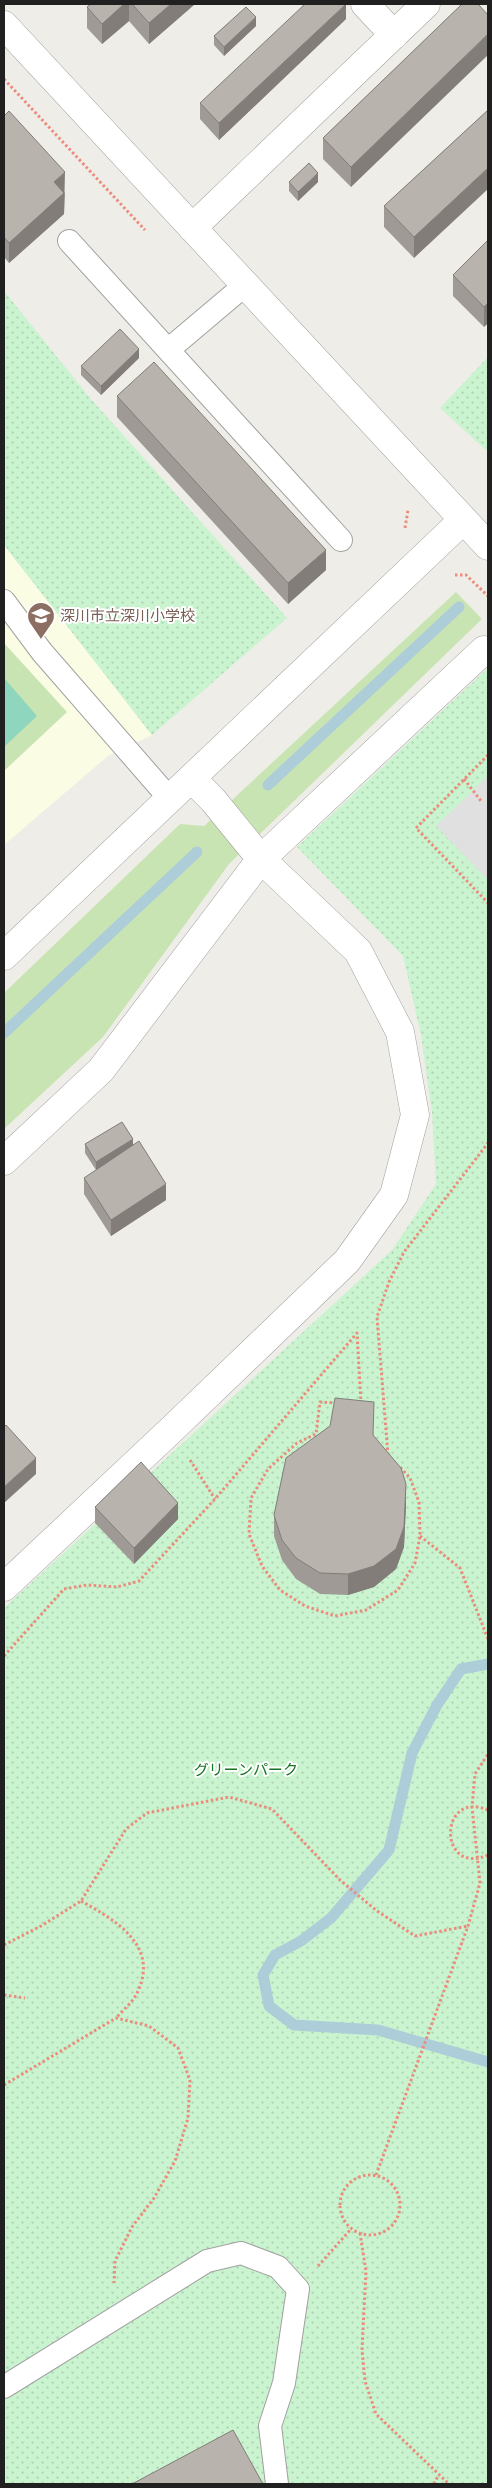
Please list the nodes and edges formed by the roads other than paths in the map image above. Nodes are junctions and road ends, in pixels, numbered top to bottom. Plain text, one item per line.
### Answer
1 (365, 4) edge
2 (426, 4) edge
3 (4, 25) edge
4 (394, 35) junction
5 (192, 228) junction
6 (69, 241) dead end
7 (245, 285) junction
8 (168, 350) junction
9 (462, 520) junction
10 (341, 540) dead end
11 (488, 546) edge
12 (4, 601) edge
13 (484, 650) dead end
14 (192, 779) junction
15 (170, 799) junction
16 (261, 859) junction
17 (4, 956) edge
18 (4, 1161) edge
19 (4, 1586) edge
20 (4, 2387) edge
21 (277, 2484) edge

1 - 4 street
2 - 4 street
3 - 5 street
4 - 5 street
5 - 7 street
6 - 8 lane
7 - 8 lane
7 - 9 street
8 - 10 lane
9 - 11 street
9 - 14 street
12 - 15 lane
13 - 16 street
14 - 15 street
14 - 16 street
15 - 17 street
16 - 18 street
16 - 19 street
20 - 21 lane

